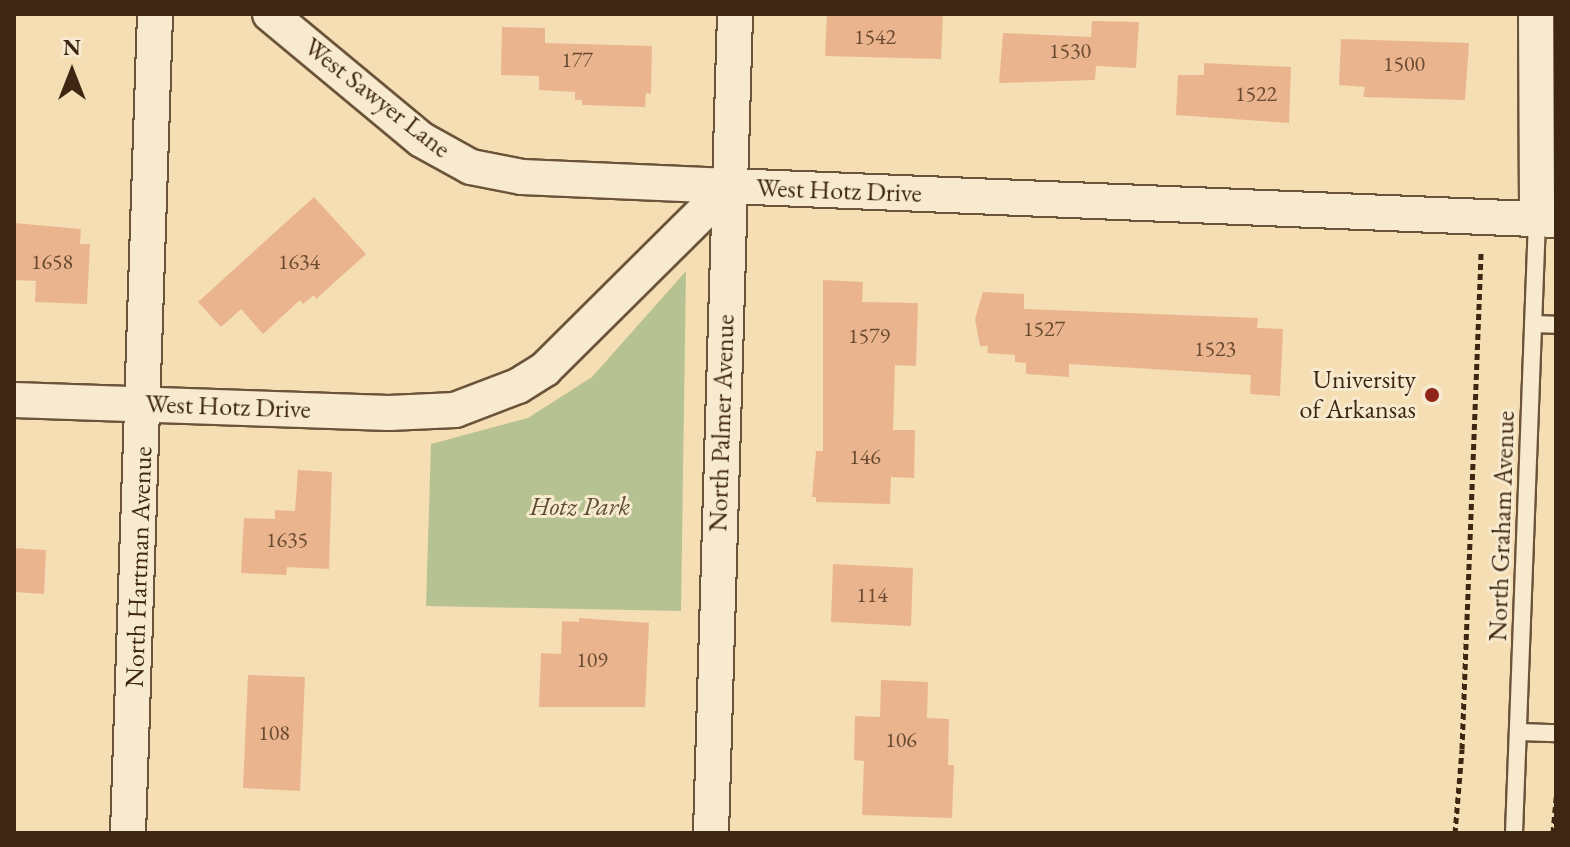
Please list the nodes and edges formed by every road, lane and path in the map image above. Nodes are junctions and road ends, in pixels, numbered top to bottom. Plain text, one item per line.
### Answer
1 (155, 14) edge
2 (270, 14) edge
3 (735, 14) edge
4 (1536, 14) edge
5 (729, 186) junction
6 (1546, 220) edge
7 (1481, 250) dead end
8 (1533, 324) junction
9 (1556, 325) edge
10 (14, 400) edge
11 (145, 404) junction
12 (1520, 732) junction
13 (1556, 733) edge
14 (1556, 797) edge
15 (128, 833) edge
16 (711, 833) edge
17 (1455, 833) edge
18 (1514, 833) edge
19 (1553, 833) edge

1 - 11 street, North Hartman Avenue
2 - 5 street, West Sawyer Lane
3 - 5 street, North Palmer Avenue
4 - 6 street
5 - 6 street, West Hotz Drive
5 - 11 street, West Hotz Drive
5 - 16 street, North Palmer Avenue
6 - 8 lane, North Graham Avenue
7 - 17 path
8 - 9 lane
8 - 12 lane, North Graham Avenue
10 - 11 street, West Hotz Drive
11 - 15 street, North Hartman Avenue
12 - 13 lane
12 - 18 lane, North Graham Avenue
14 - 19 path

